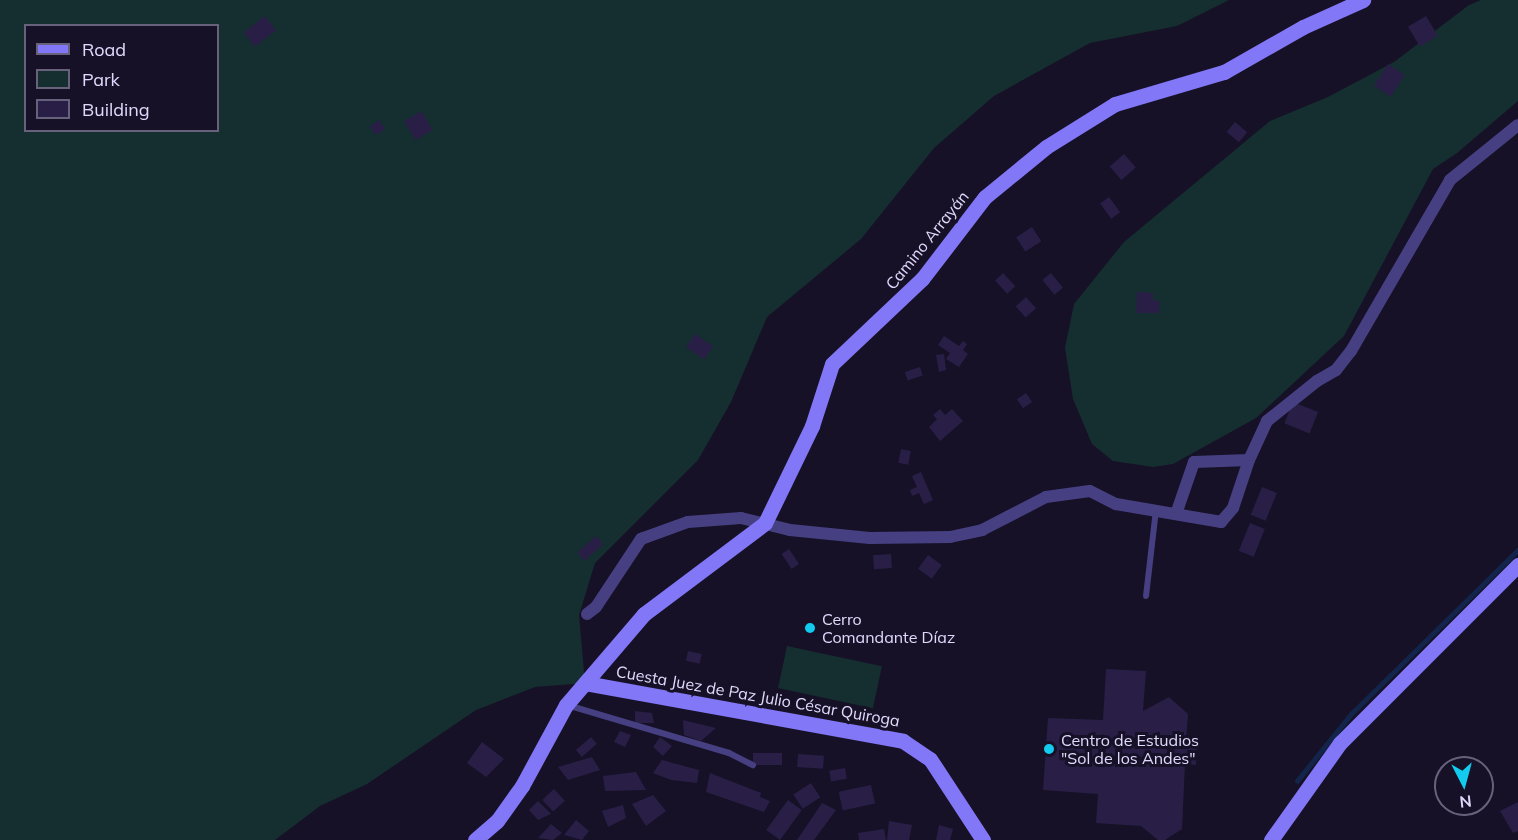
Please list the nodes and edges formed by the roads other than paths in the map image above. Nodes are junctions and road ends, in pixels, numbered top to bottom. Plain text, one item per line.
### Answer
1 (1363, 0) edge
2 (1518, 125) edge
3 (1249, 460) junction
4 (1156, 510) junction
5 (1177, 511) junction
6 (765, 523) junction
7 (1518, 565) edge
8 (1146, 596) dead end
9 (587, 614) dead end
10 (585, 683) junction
11 (566, 705) junction
12 (753, 765) dead end
13 (475, 840) edge
14 (983, 840) edge
15 (1271, 840) edge

1 - 6 street, Camino Arrayán
2 - 3 street
3 - 5 street
3 - 5 street
4 - 5 street
4 - 6 street
4 - 8 lane
6 - 9 street
6 - 10 street, Camino Arrayán
7 - 15 street
10 - 11 street, Camino Arrayán
10 - 14 street, Cuesta Juez de Paz Julio César Quiroga
11 - 12 lane
11 - 13 street, Camino Arrayán

